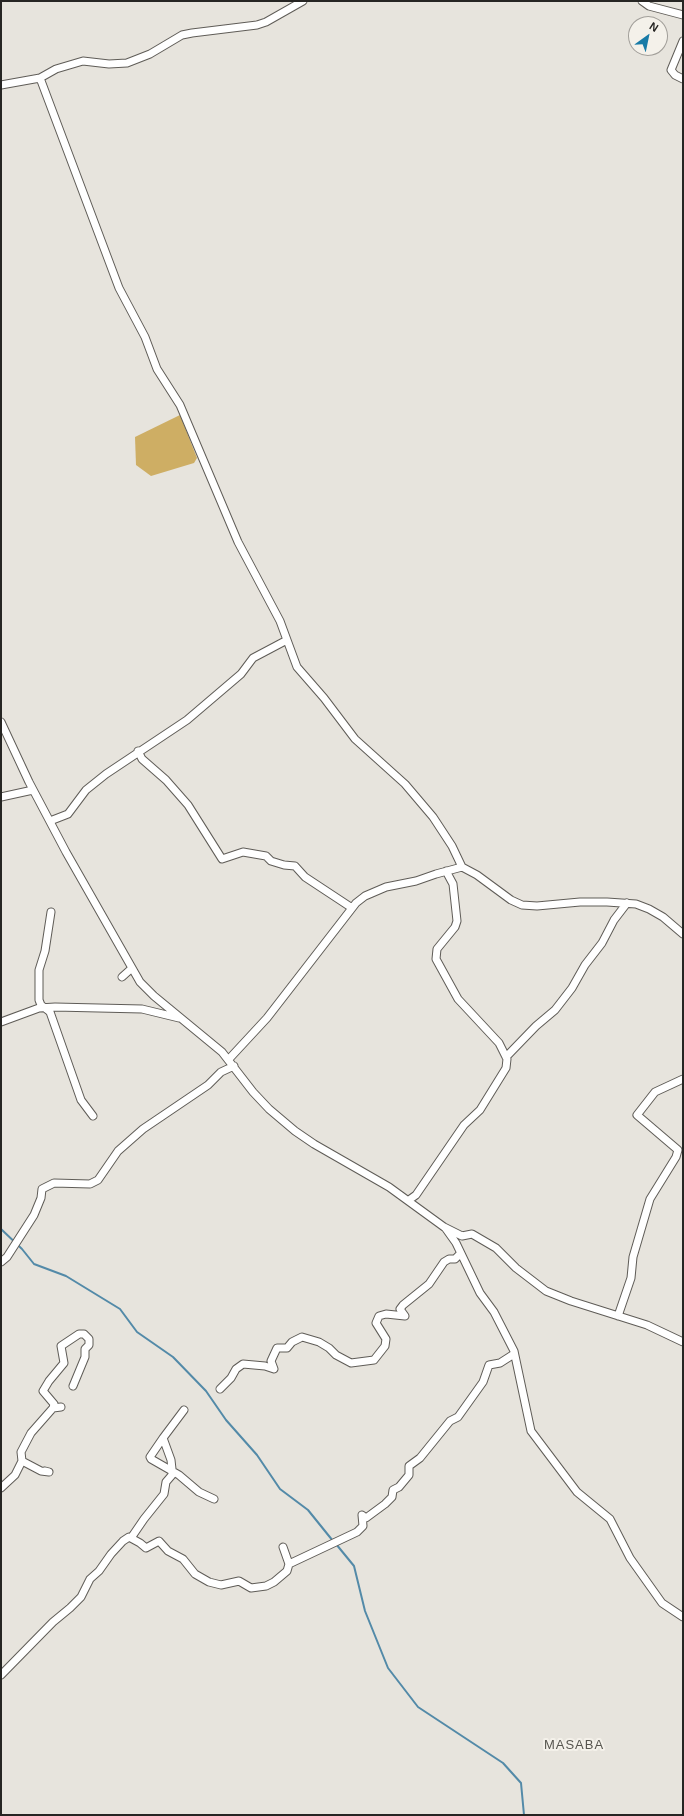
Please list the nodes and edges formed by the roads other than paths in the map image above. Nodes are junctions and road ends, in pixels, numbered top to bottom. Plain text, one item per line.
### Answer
1 (303, 1) edge
2 (642, 1) edge
3 (683, 15) edge
4 (683, 41) edge
5 (40, 78) junction
6 (683, 79) edge
7 (1, 85) edge
8 (287, 640) junction
9 (1, 722) edge
10 (138, 751) junction
11 (33, 790) junction
12 (1, 797) edge
13 (50, 821) junction
14 (462, 867) junction
15 (446, 871) junction
16 (627, 903) junction
17 (352, 908) junction
18 (51, 912) dead end
19 (683, 934) edge
20 (132, 968) junction
21 (122, 977) dead end
22 (44, 1007) junction
23 (181, 1018) junction
24 (1, 1022) edge
25 (506, 1057) junction
26 (229, 1059) junction
27 (234, 1066) junction
28 (683, 1079) edge
29 (93, 1116) dead end
30 (409, 1200) junction
31 (444, 1227) junction
32 (460, 1254) junction
33 (1, 1262) edge
34 (618, 1316) junction
35 (683, 1342) edge
36 (514, 1354) junction
37 (73, 1386) dead end
38 (220, 1389) dead end
39 (61, 1407) dead end
40 (53, 1408) junction
41 (184, 1410) dead end
42 (163, 1438) junction
43 (22, 1461) junction
44 (45, 1471) dead end
45 (172, 1471) junction
46 (1, 1488) edge
47 (214, 1499) dead end
48 (131, 1538) junction
49 (283, 1547) dead end
50 (289, 1564) junction
51 (683, 1617) edge
52 (1, 1675) edge

1 - 5 street
2 - 3 street
4 - 6 street
5 - 7 street
5 - 8 street
8 - 10 street
8 - 14 street
9 - 11 street
10 - 13 street
10 - 17 street
11 - 12 street
11 - 13 street
13 - 20 street
14 - 15 street
14 - 16 street
15 - 17 street
15 - 25 street
16 - 19 street
16 - 25 street
17 - 26 street
18 - 22 street
20 - 21 street
20 - 23 street
22 - 23 street
22 - 24 street
22 - 29 street
23 - 26 street
25 - 30 street
26 - 27 street
27 - 30 street
27 - 33 street
28 - 34 street
30 - 31 street
31 - 32 street
31 - 34 street
32 - 36 street
32 - 38 street
34 - 35 street
36 - 50 street
36 - 51 street
37 - 40 street
39 - 40 street
40 - 43 street
41 - 42 street
42 - 45 street
42 - 45 street
43 - 44 street
43 - 46 street
45 - 47 street
45 - 48 street
48 - 50 street
48 - 52 street
49 - 50 street

